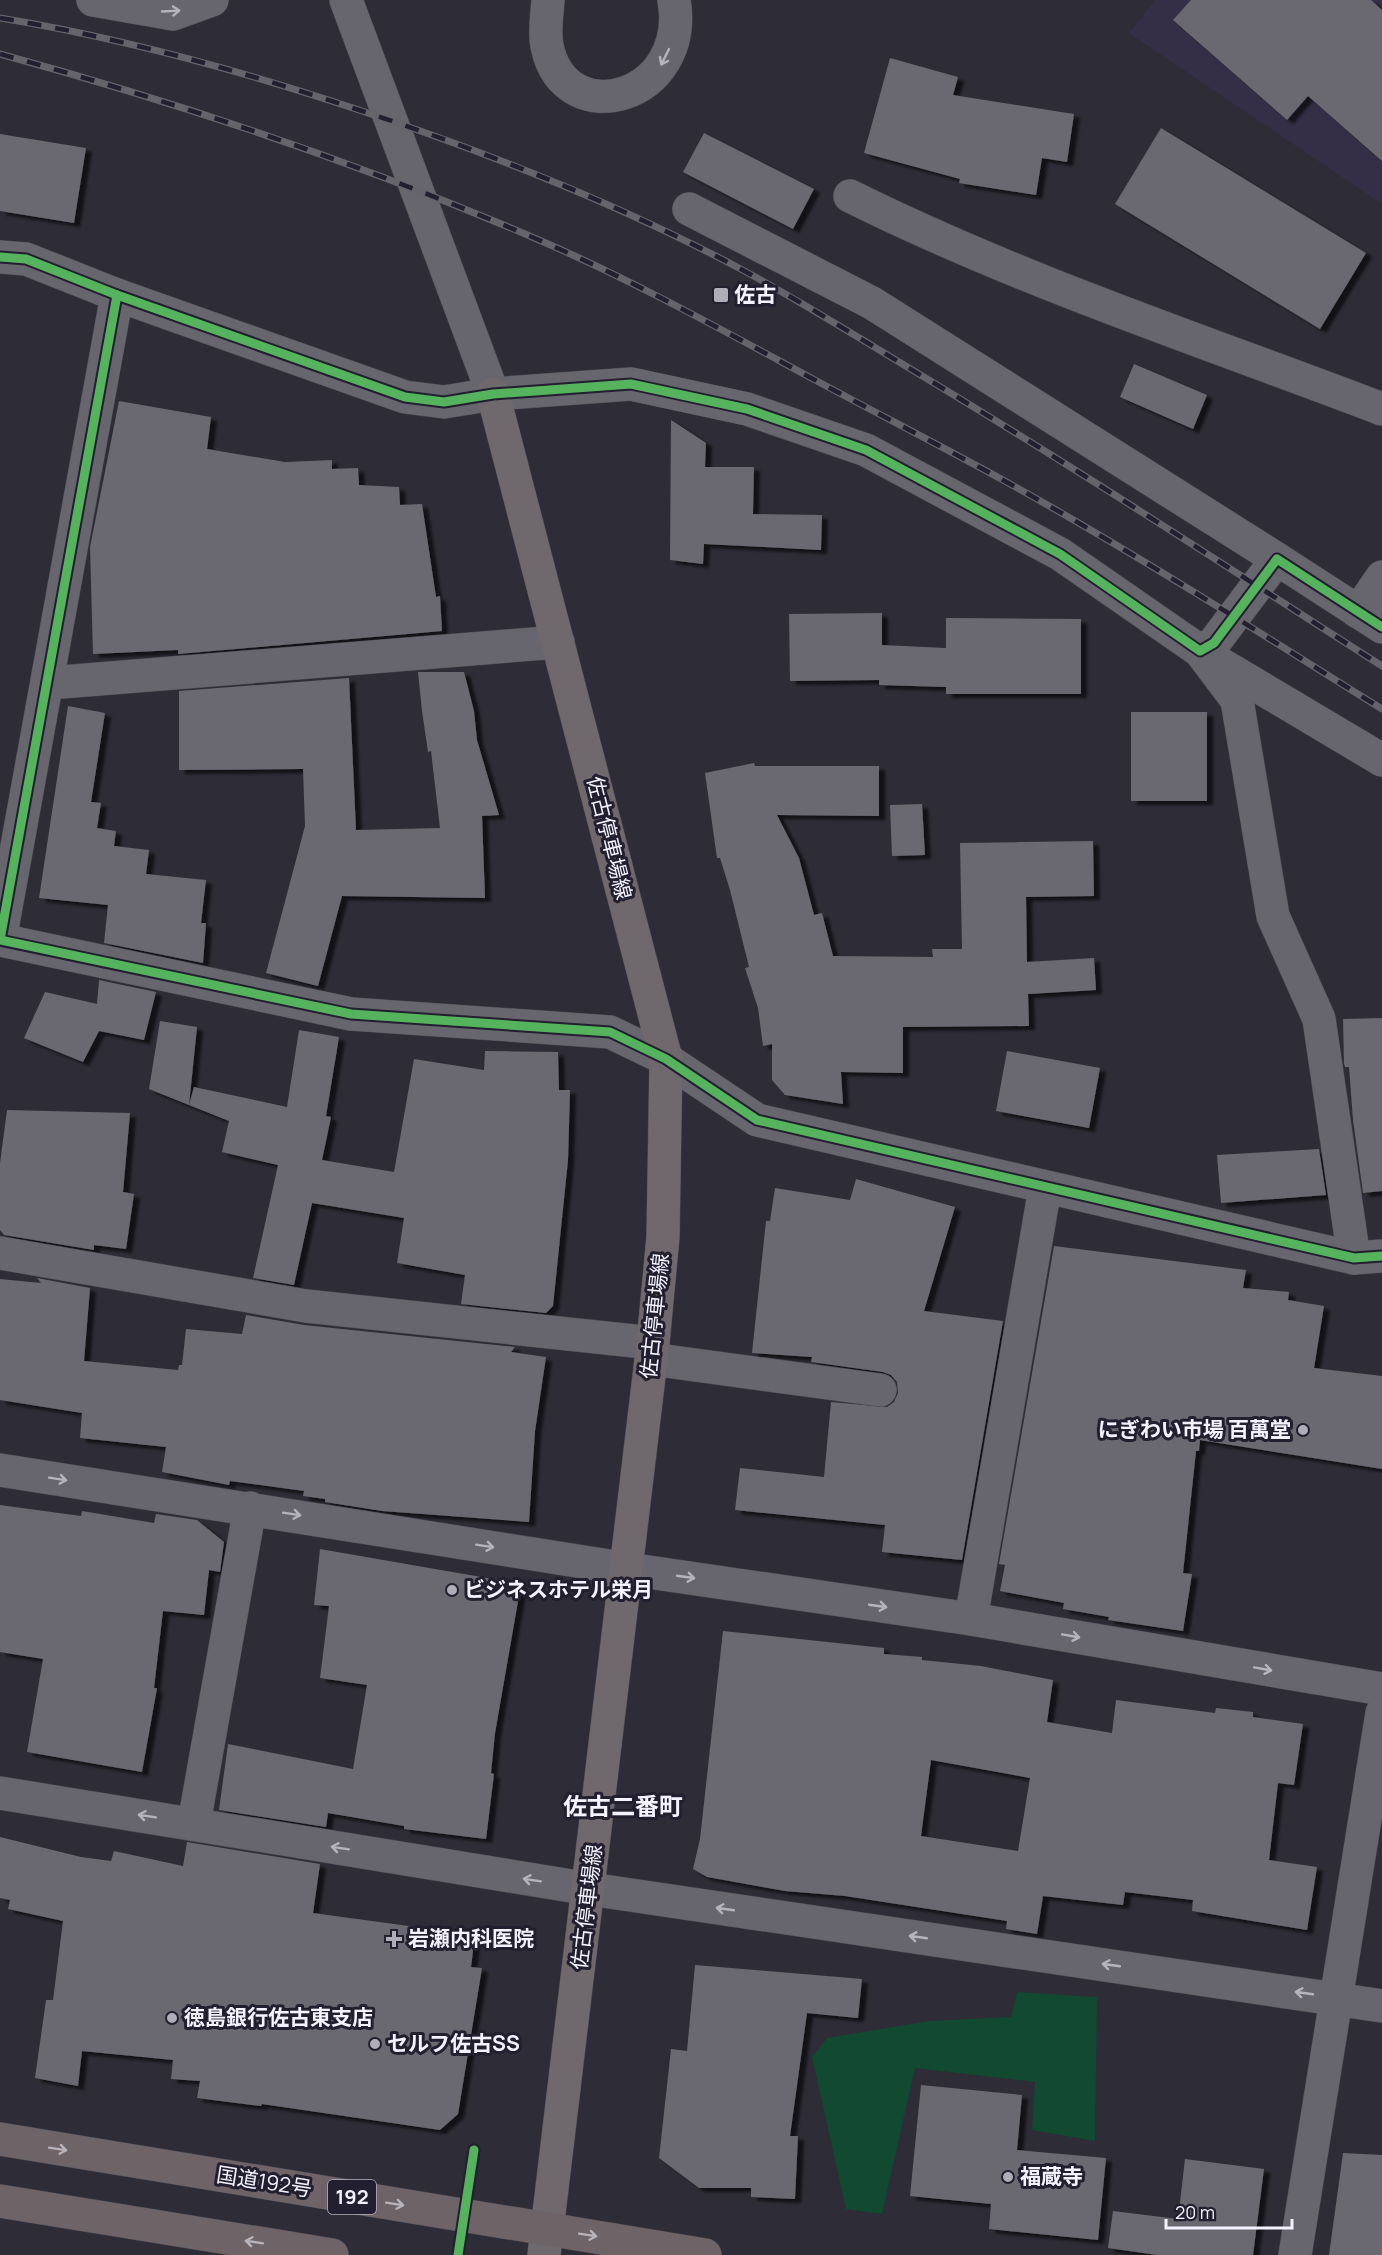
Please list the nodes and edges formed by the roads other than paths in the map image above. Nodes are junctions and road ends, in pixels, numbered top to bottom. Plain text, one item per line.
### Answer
1 (93, 0) edge
2 (212, 0) edge
3 (346, 0) edge
4 (548, 0) edge
5 (674, 0) edge
6 (850, 196) dead end
7 (689, 209) dead end
8 (0, 257) edge
9 (117, 295) junction
10 (493, 394) junction
11 (1382, 409) edge
12 (1276, 559) junction
13 (1382, 577) edge
14 (1370, 619) edge
15 (558, 642) junction
16 (1200, 651) junction
17 (49, 683) junction
18 (1382, 760) edge
19 (0, 941) edge
20 (666, 1059) junction
21 (1045, 1188) junction
22 (0, 1253) edge
23 (1368, 1257) edge
24 (652, 1351) junction
25 (880, 1390) dead end
26 (0, 1470) edge
27 (250, 1508) junction
28 (628, 1569) junction
29 (971, 1619) junction
30 (1382, 1689) edge
31 (1382, 1713) edge
32 (0, 1793) edge
33 (195, 1823) junction
34 (590, 1889) junction
35 (1336, 1997) junction
36 (1382, 2006) edge
37 (0, 2139) edge
38 (0, 2201) edge
39 (546, 2242) edge
40 (332, 2255) edge
41 (705, 2255) edge
42 (1295, 2255) edge

1 -> 2 street
3 - 10 street
5 -> 4 street
6 - 11 street
7 - 12 street
8 - 9 street
9 - 10 street
9 - 17 street
10 - 15 main road, 佐古停車場線
10 - 16 street
12 - 14 street
12 - 16 street
13 - 14 street
15 - 17 street
15 - 20 main road, 佐古停車場線
16 - 18 street
16 - 23 street
17 - 19 street
19 - 20 street
20 - 21 street
20 - 24 main road, 佐古停車場線
21 - 23 street
21 - 29 street
22 - 24 street
24 - 25 street
24 - 28 main road, 佐古停車場線
26 -> 27 street
27 -> 28 street
27 - 33 street
28 -> 29 street
28 - 34 main road, 佐古停車場線
29 -> 30 street
31 - 35 street
33 -> 32 street
34 -> 33 street
35 -> 34 street
34 - 39 main road, 佐古停車場線
35 - 36 street
35 - 42 street
37 -> 39 highway, 国道192号 / 192
40 -> 38 highway
39 -> 41 highway, 国道192号 / 192

